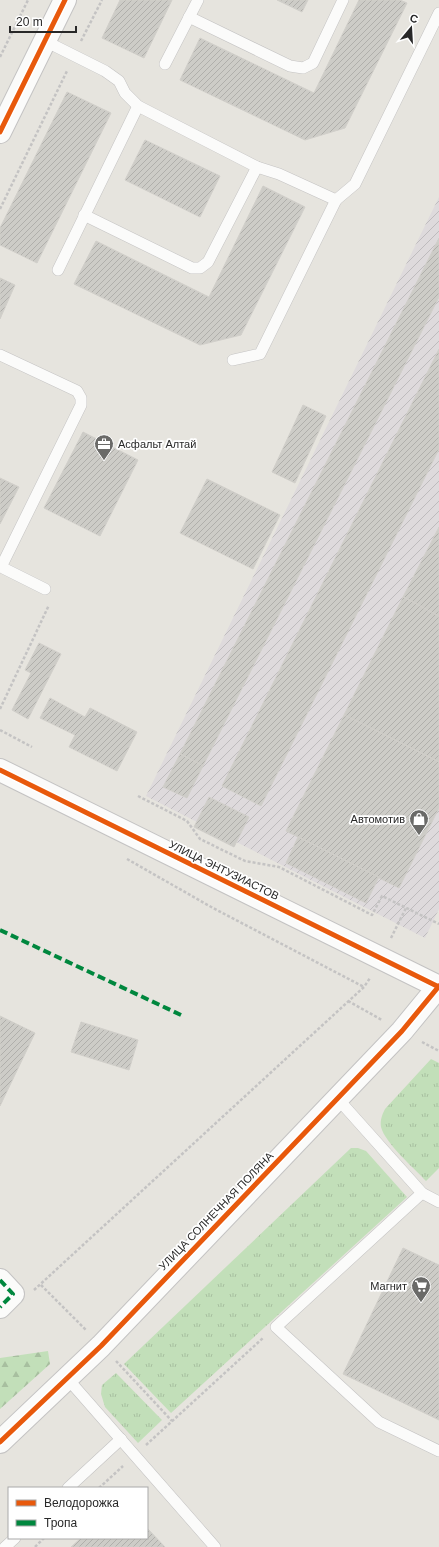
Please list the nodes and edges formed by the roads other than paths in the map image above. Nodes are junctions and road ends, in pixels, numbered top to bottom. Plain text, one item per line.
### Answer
1 (65, 0) edge
2 (198, 0) edge
3 (343, 0) edge
4 (439, 13) edge
5 (189, 17) junction
6 (45, 41) junction
7 (165, 64) dead end
8 (138, 106) junction
9 (0, 132) edge
10 (257, 167) junction
11 (336, 200) junction
12 (84, 215) junction
13 (58, 270) dead end
14 (0, 355) edge
15 (233, 360) dead end
16 (45, 589) road end
17 (0, 770) edge
18 (439, 986) edge
19 (338, 1099) junction
20 (422, 1193) junction
21 (439, 1202) edge
22 (67, 1378) junction
23 (121, 1439) junction
24 (0, 1442) edge
25 (439, 1451) edge
26 (69, 1487) edge
27 (14, 1539) edge
28 (5, 1547) edge
29 (216, 1547) edge

1 - 6 street
2 - 5 lane
3 - 5 lane
4 - 11 lane
5 - 7 lane
6 - 8 lane
6 - 9 street
8 - 10 lane
8 - 12 lane
10 - 11 lane
10 - 12 lane
11 - 15 lane
12 - 13 lane
14 - 16 lane
17 - 18 street, УЛИЦА ЭНТУЗИАСТОВ
18 - 19 street, УЛИЦА СОЛНЕЧНАЯ ПОЛЯНА
19 - 20 lane
19 - 22 street, УЛИЦА СОЛНЕЧНАЯ ПОЛЯНА
20 - 21 lane
20 - 25 lane
22 - 23 lane
22 - 24 street, УЛИЦА СОЛНЕЧНАЯ ПОЛЯНА
23 - 26 lane
23 - 29 lane
27 - 28 lane

